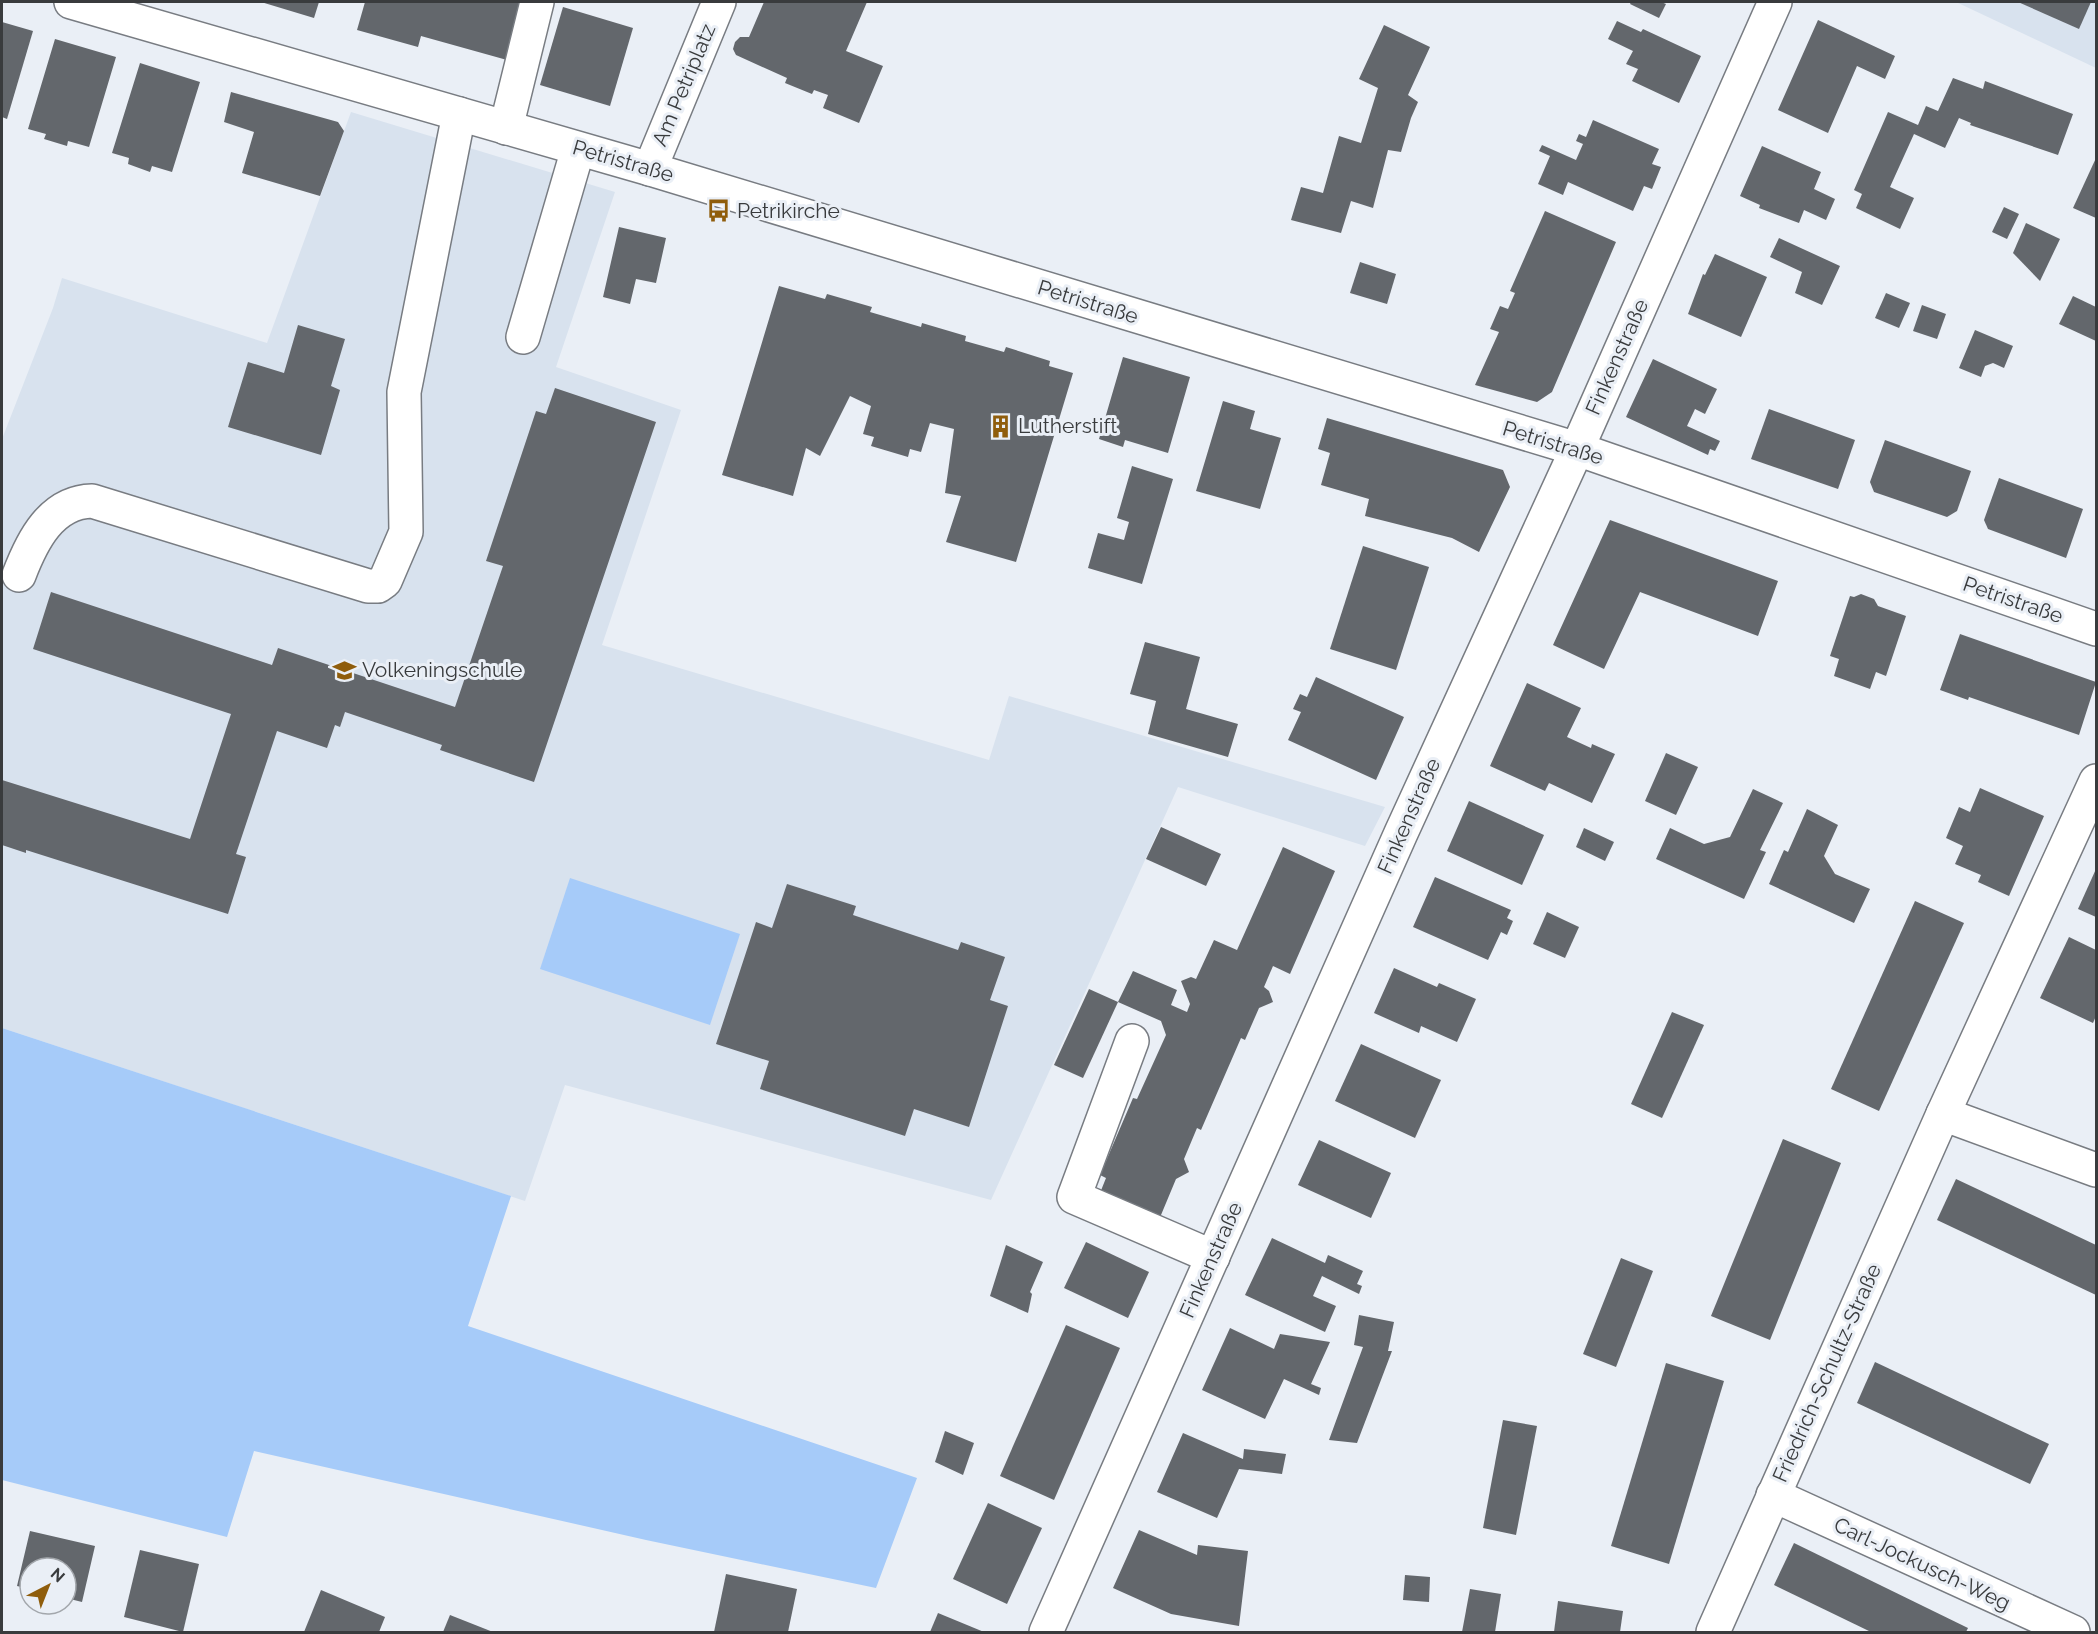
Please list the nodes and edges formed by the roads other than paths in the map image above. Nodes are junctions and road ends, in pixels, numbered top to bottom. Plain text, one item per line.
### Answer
1 (71, 2) edge
2 (537, 2) edge
3 (719, 2) edge
4 (1775, 2) edge
5 (459, 114) junction
6 (506, 128) junction
7 (578, 148) junction
8 (650, 169) junction
9 (523, 337) dead end
10 (1577, 449) junction
11 (20, 575) dead end
12 (2097, 629) edge
13 (2097, 781) edge
14 (1132, 1041) dead end
15 (1943, 1114) junction
16 (2097, 1170) edge
17 (1213, 1257) junction
18 (1773, 1495) junction
19 (1046, 1632) edge
20 (1713, 1632) edge
21 (2073, 1632) edge

1 - 5 street, Petristraße
2 - 6 street
3 - 8 street, Am Petriplatz
4 - 10 street, Finkenstraße
5 - 6 street, Petristraße
5 - 11 street
6 - 7 street, Petristraße
7 - 8 street, Petristraße
7 - 9 street
8 - 10 street, Petristraße
10 - 12 street, Petristraße
10 - 17 street, Finkenstraße
13 - 15 street, Friedrich-Schultz-Straße
14 - 17 street
15 - 16 street
15 - 18 street, Friedrich-Schultz-Straße
17 - 19 street, Finkenstraße
18 - 20 street, Friedrich-Schultz-Straße
18 - 21 street, Carl-Jockusch-Weg

